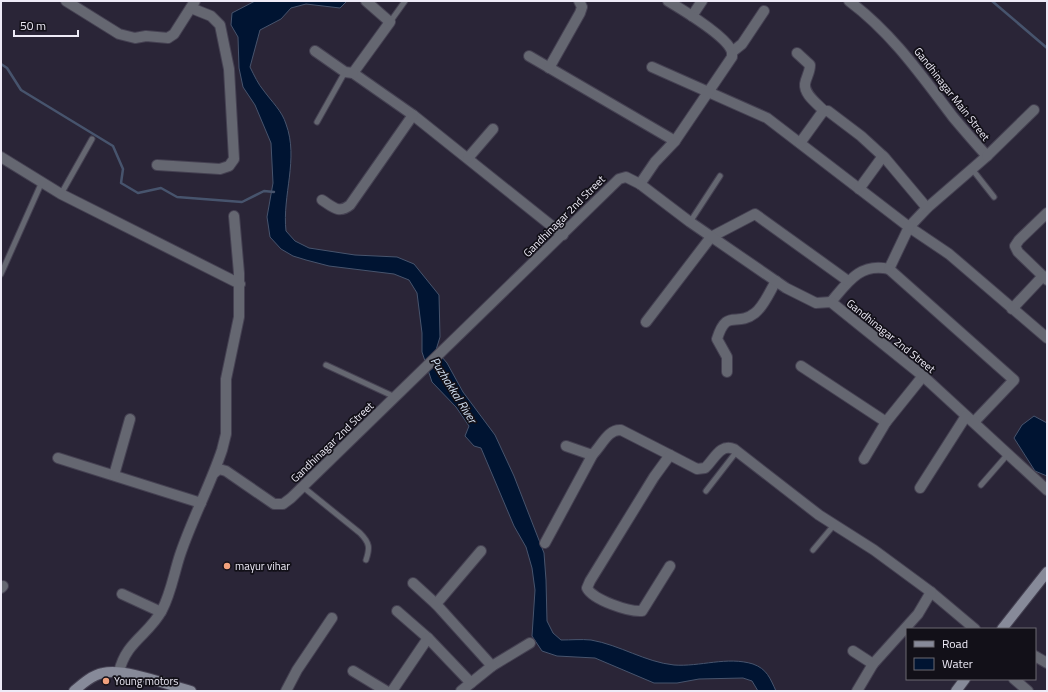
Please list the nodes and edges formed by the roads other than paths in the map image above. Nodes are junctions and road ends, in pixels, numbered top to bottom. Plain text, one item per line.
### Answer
1 (66, 1) edge
2 (366, 1) edge
3 (405, 1) edge
4 (579, 1) edge
5 (668, 1) edge
6 (702, 1) edge
7 (849, 1) edge
8 (193, 4) edge
9 (764, 11) dead end
10 (692, 16) junction
11 (390, 22) junction
12 (315, 52) dead end
13 (732, 52) junction
14 (796, 53) dead end
15 (529, 56) dead end
16 (652, 67) dead end
17 (549, 68) junction
18 (349, 73) junction
19 (708, 92) junction
20 (1034, 110) dead end
21 (824, 111) junction
22 (413, 115) junction
23 (317, 122) dead end
24 (493, 129) dead end
25 (92, 139) dead end
26 (675, 141) junction
27 (800, 143) junction
28 (883, 156) junction
29 (986, 156) junction
30 (1, 157) edge
31 (468, 158) junction
32 (157, 165) dead end
33 (972, 169) junction
34 (720, 176) dead end
35 (41, 184) junction
36 (640, 184) junction
37 (859, 189) junction
38 (61, 194) junction
39 (994, 197) dead end
40 (322, 200) dead end
41 (927, 208) junction
42 (1047, 213) edge
43 (234, 216) dead end
44 (690, 222) junction
45 (908, 228) junction
46 (563, 235) junction
47 (711, 237) junction
48 (889, 269) junction
49 (1, 274) edge
50 (1045, 278) edge
51 (776, 281) junction
52 (848, 281) junction
53 (240, 284) junction
54 (831, 302) junction
55 (1012, 309) junction
56 (646, 322) dead end
57 (1047, 338) edge
58 (326, 364) dead end
59 (801, 366) dead end
60 (727, 372) dead end
61 (923, 376) junction
62 (395, 397) junction
63 (130, 419) dead end
64 (970, 419) junction
65 (886, 422) junction
66 (566, 446) dead end
67 (737, 451) junction
68 (593, 454) junction
69 (1008, 454) junction
70 (670, 455) junction
71 (58, 458) dead end
72 (864, 459) dead end
73 (214, 473) junction
74 (114, 475) junction
75 (981, 485) dead end
76 (303, 487) junction
77 (920, 488) dead end
78 (1047, 490) edge
79 (706, 491) dead end
80 (201, 503) junction
81 (834, 525) junction
82 (545, 543) dead end
83 (813, 550) dead end
84 (481, 551) dead end
85 (366, 560) dead end
86 (670, 566) dead end
87 (1047, 572) edge
88 (414, 583) dead end
89 (931, 592) junction
90 (122, 594) dead end
91 (436, 604) junction
92 (397, 611) dead end
93 (161, 612) junction
94 (332, 618) dead end
95 (974, 628) edge
96 (1003, 628) edge
97 (428, 638) junction
98 (530, 642) dead end
99 (853, 651) dead end
100 (1036, 657) edge
101 (1047, 663) edge
102 (873, 664) junction
103 (492, 666) junction
104 (353, 671) dead end
105 (119, 672) junction
106 (964, 680) edge
107 (1015, 680) edge
108 (471, 683) junction
109 (74, 691) edge
110 (191, 691) edge
111 (286, 691) edge
112 (386, 691) edge
113 (392, 691) edge
114 (461, 691) edge
115 (857, 691) edge
116 (956, 691) edge
117 (1028, 691) edge

1 - 8 street
2 - 11 street
3 - 11 lane
4 - 17 street
5 - 10 street
6 - 10 street
7 - 29 street, Gandhinagar Main Street
8 - 32 street
9 - 13 street
10 - 13 street
11 - 18 street
12 - 18 street
13 - 19 street
14 - 21 street
15 - 17 street
16 - 19 street
17 - 26 street
18 - 22 street
18 - 23 lane
19 - 26 street
19 - 27 street
20 - 29 street
21 - 27 street
21 - 28 street
22 - 31 street
22 - 40 street
24 - 31 street
25 - 38 lane
26 - 36 street
27 - 37 street
28 - 37 street
28 - 41 street
29 - 33 street, Gandhinagar Main Street
30 - 35 street
31 - 46 street
33 - 39 lane
33 - 41 street, Gandhinagar Main Street
34 - 44 lane
35 - 38 street
35 - 49 lane
36 - 44 street, Gandhinagar 2nd Street
36 - 46 street, Gandhinagar 2nd Street
37 - 45 street
38 - 53 street
41 - 45 street, Gandhinagar Main Street
42 - 50 street
43 - 53 street
44 - 47 street, Gandhinagar 2nd Street
45 - 48 street, Gandhinagar Main Street
45 - 55 street
46 - 62 street, Gandhinagar 2nd Street
47 - 51 street, Gandhinagar 2nd Street
47 - 52 street
47 - 56 street
48 - 52 street
48 - 64 street
50 - 55 street
51 - 54 street, Gandhinagar 2nd Street
51 - 60 street
52 - 54 street
53 - 73 street
54 - 61 street, Gandhinagar 2nd Street
55 - 57 street
58 - 62 lane
59 - 65 street
61 - 64 street, Gandhinagar 2nd Street
61 - 65 street
62 - 76 street, Gandhinagar 2nd Street
63 - 74 street
64 - 69 street, Gandhinagar 2nd Street
64 - 77 street
65 - 72 street
66 - 68 street
67 - 70 street
67 - 79 lane
67 - 81 street
68 - 70 street
68 - 82 street
69 - 75 lane
69 - 78 street, Gandhinagar 2nd Street
70 - 86 street
71 - 74 street
73 - 76 street, Gandhinagar 2nd Street
73 - 80 street
74 - 80 street
76 - 85 lane
80 - 93 street
81 - 83 lane
81 - 89 street
84 - 91 street
87 - 96 main road
88 - 91 street
89 - 95 street
89 - 102 street
90 - 93 street
91 - 103 street
92 - 97 street
93 - 105 street
94 - 111 street
97 - 108 street
97 - 113 street
98 - 103 street
99 - 102 street
100 - 101 street
102 - 115 street
103 - 108 street
104 - 112 street
105 - 109 main road
105 - 110 main road
106 - 116 main road
107 - 117 street
108 - 114 street

